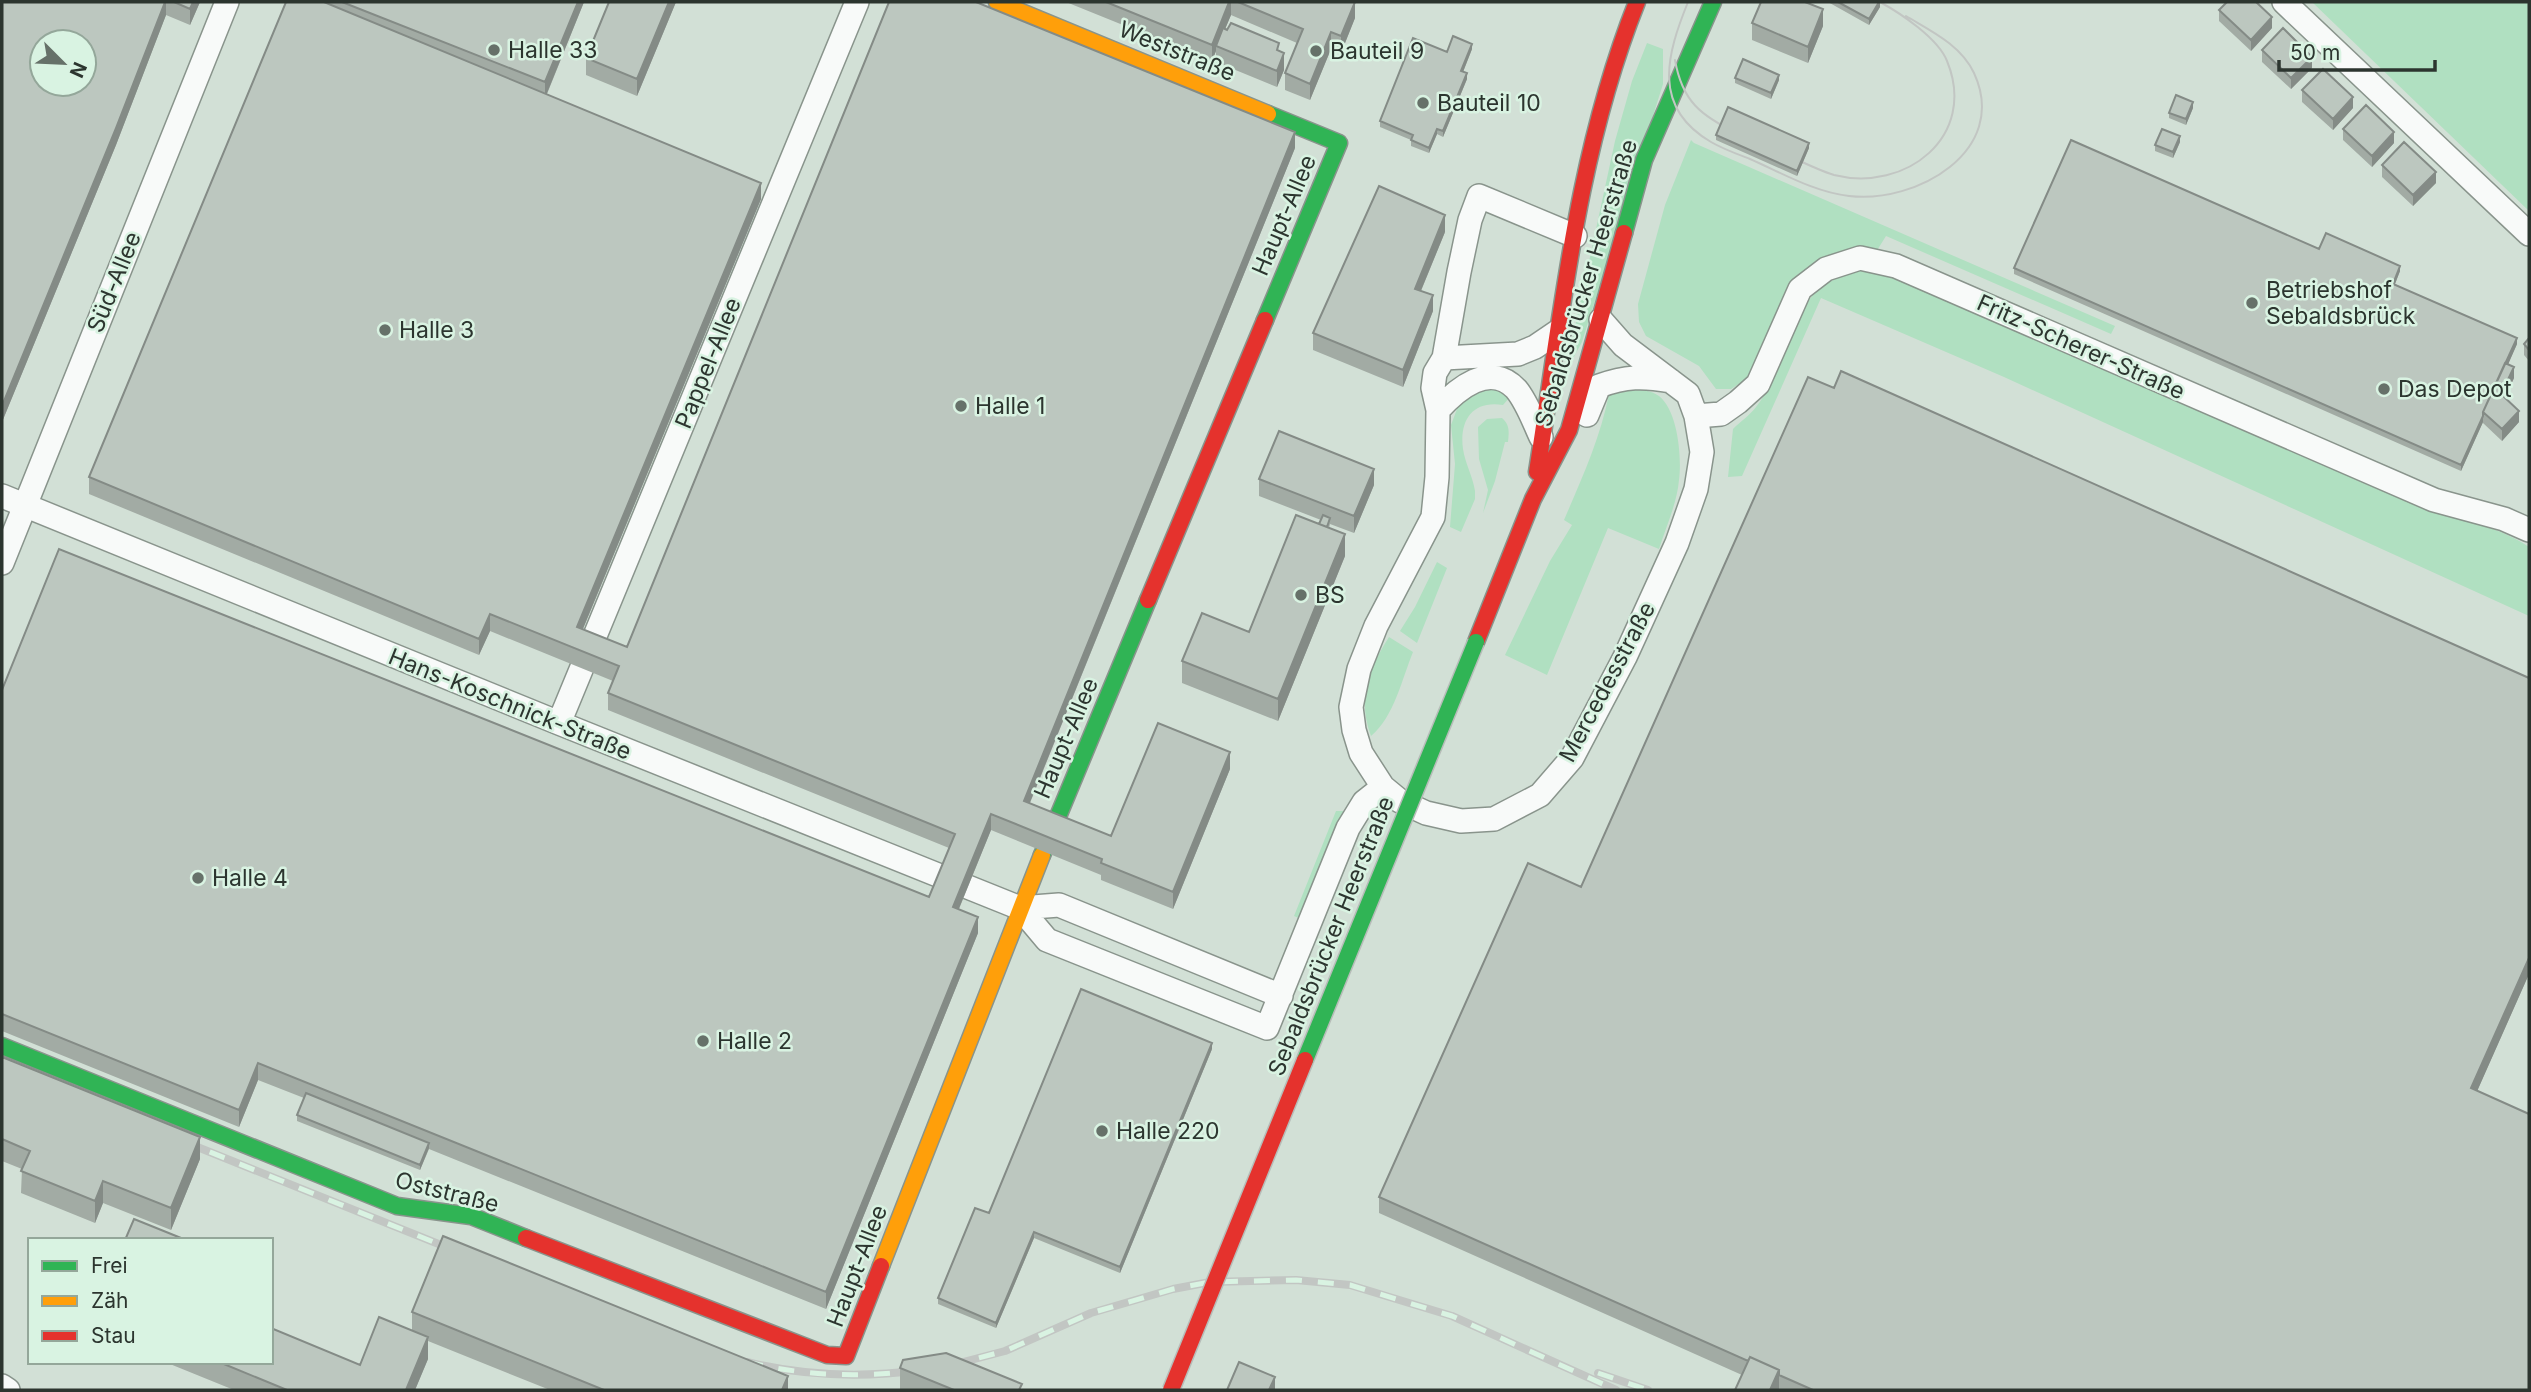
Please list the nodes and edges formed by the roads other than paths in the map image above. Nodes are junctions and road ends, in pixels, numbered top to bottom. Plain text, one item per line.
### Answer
1 (227, 2) edge
2 (857, 2) edge
3 (997, 2) edge
4 (1637, 2) edge
5 (1713, 2) edge
6 (2284, 2) edge
7 (1339, 143) joint
8 (2529, 234) edge
9 (1575, 236) junction
10 (1601, 320) junction
11 (1560, 330) junction
12 (1444, 358) junction
13 (1674, 382) junction
14 (1438, 410) junction
15 (1696, 416) junction
16 (1569, 430) junction
17 (1542, 437) junction
18 (2, 496) edge
19 (1533, 499) junction
20 (25, 506) junction
21 (2529, 530) edge
22 (2, 563) edge
23 (559, 723) junction
24 (1383, 786) junction
25 (1020, 908) junction
26 (1281, 996) junction
27 (2, 1046) edge
28 (846, 1356) joint
29 (2, 1386) edge
30 (8, 1390) edge
31 (1171, 1390) edge

1 - 20 street, Süd-Allee
2 - 23 street, Pappel-Allee
3 - 7 street, Weststraße
4 - 9 street, Sebaldsbrücker Heerstraße
5 - 10 street, Sebaldsbrücker Heerstraße
6 - 8 street
7 - 25 street, Haupt-Allee
9 - 11 street, Sebaldsbrücker Heerstraße
9 - 12 street, Mercedesstraße
10 - 13 street, Mercedesstraße
10 - 16 street, Sebaldsbrücker Heerstraße
11 - 12 street
11 - 17 street, Sebaldsbrücker Heerstraße
12 - 14 street, Mercedesstraße
13 - 15 street, Mercedesstraße
13 - 16 street
14 - 17 street
14 - 24 street, Mercedesstraße
15 - 21 street, Fritz-Scherer-Straße
15 - 24 street, Mercedesstraße
16 - 19 street, Sebaldsbrücker Heerstraße
17 - 19 street, Sebaldsbrücker Heerstraße
18 - 20 street, Hans-Koschnick-Straße
19 - 31 street, Sebaldsbrücker Heerstraße, bridge
20 - 22 street, Süd-Allee
20 - 23 street, Hans-Koschnick-Straße
23 - 25 street, Hans-Koschnick-Straße
24 - 26 street
25 - 26 street, Hans-Koschnick-Straße
25 - 26 street, Hans-Koschnick-Straße
25 - 28 street, Haupt-Allee
27 - 28 street, Oststraße
29 - 30 street

